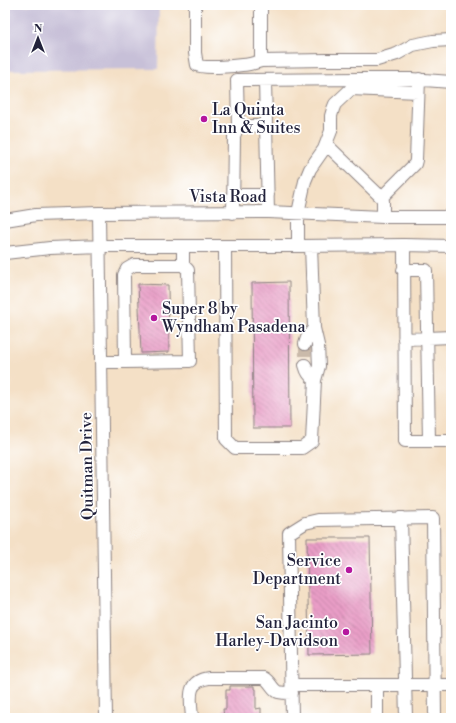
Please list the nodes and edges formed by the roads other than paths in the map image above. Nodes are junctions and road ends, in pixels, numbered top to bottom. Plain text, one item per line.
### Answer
1 (194, 5) edge
2 (261, 5) edge
3 (451, 40) edge
4 (261, 61) junction
5 (361, 78) junction
6 (419, 79) junction
7 (265, 80) junction
8 (451, 82) edge
9 (351, 89) junction
10 (418, 92) junction
11 (238, 126) junction
12 (266, 126) junction
13 (326, 144) junction
14 (233, 195) junction
15 (268, 195) junction
16 (382, 197) junction
17 (268, 212) junction
18 (99, 213) junction
19 (233, 213) junction
20 (298, 213) junction
21 (383, 217) junction
22 (451, 217) edge
23 (5, 220) edge
24 (404, 245) junction
25 (100, 246) junction
26 (183, 246) junction
27 (225, 246) junction
28 (298, 246) junction
29 (311, 246) junction
30 (451, 246) edge
31 (5, 253) edge
32 (183, 265) junction
33 (403, 270) junction
34 (314, 328) junction
35 (451, 337) edge
36 (427, 338) junction
37 (404, 339) junction
38 (306, 344) tunnel mouth
39 (101, 362) junction
40 (125, 362) junction
41 (306, 365) tunnel mouth
42 (315, 380) junction
43 (429, 441) junction
44 (451, 441) edge
45 (401, 518) junction
46 (377, 685) junction
47 (405, 685) junction
48 (434, 685) junction
49 (451, 685) edge
50 (292, 689) junction
51 (106, 718) edge
52 (192, 718) edge
53 (292, 718) edge
54 (377, 718) edge
55 (406, 718) edge
56 (435, 718) edge

1 - 4 street
2 - 4 street
3 - 4 street
5 - 6 street
5 - 7 street
5 - 9 street
6 - 8 street
6 - 10 street
7 - 11 street
7 - 12 street
9 - 10 street
9 - 13 street
10 - 16 street
11 - 12 street
11 - 14 street
12 - 15 street
13 - 16 street
13 - 20 street
14 - 15 street
14 - 19 street
15 - 17 street
16 - 21 street
17 - 19 street, Vista Road
17 - 20 street, Vista Road
18 - 19 street, Vista Road
18 - 23 street, Vista Road
18 - 25 street, Quitman Drive
20 - 21 street, Vista Road
20 - 28 street
21 - 22 street, Vista Road
24 - 29 street
24 - 30 street
24 - 33 street
25 - 26 street
25 - 31 street
25 - 39 street, Quitman Drive
26 - 27 street
26 - 32 street
27 - 28 street
27 - 42 street
28 - 29 street
29 - 34 street
32 - 40 street
32 - 40 street
33 - 36 street
33 - 37 street
34 - 38 street
34 - 42 street
35 - 36 street
36 - 37 street
36 - 43 street
37 - 43 street
39 - 40 street
39 - 51 street, Quitman Drive
41 - 42 street
43 - 44 street
45 - 47 street
45 - 48 street
45 - 50 street
46 - 47 street
46 - 50 street
46 - 54 street
47 - 48 street
47 - 55 street
48 - 49 street
48 - 56 street
50 - 52 street
50 - 53 street

